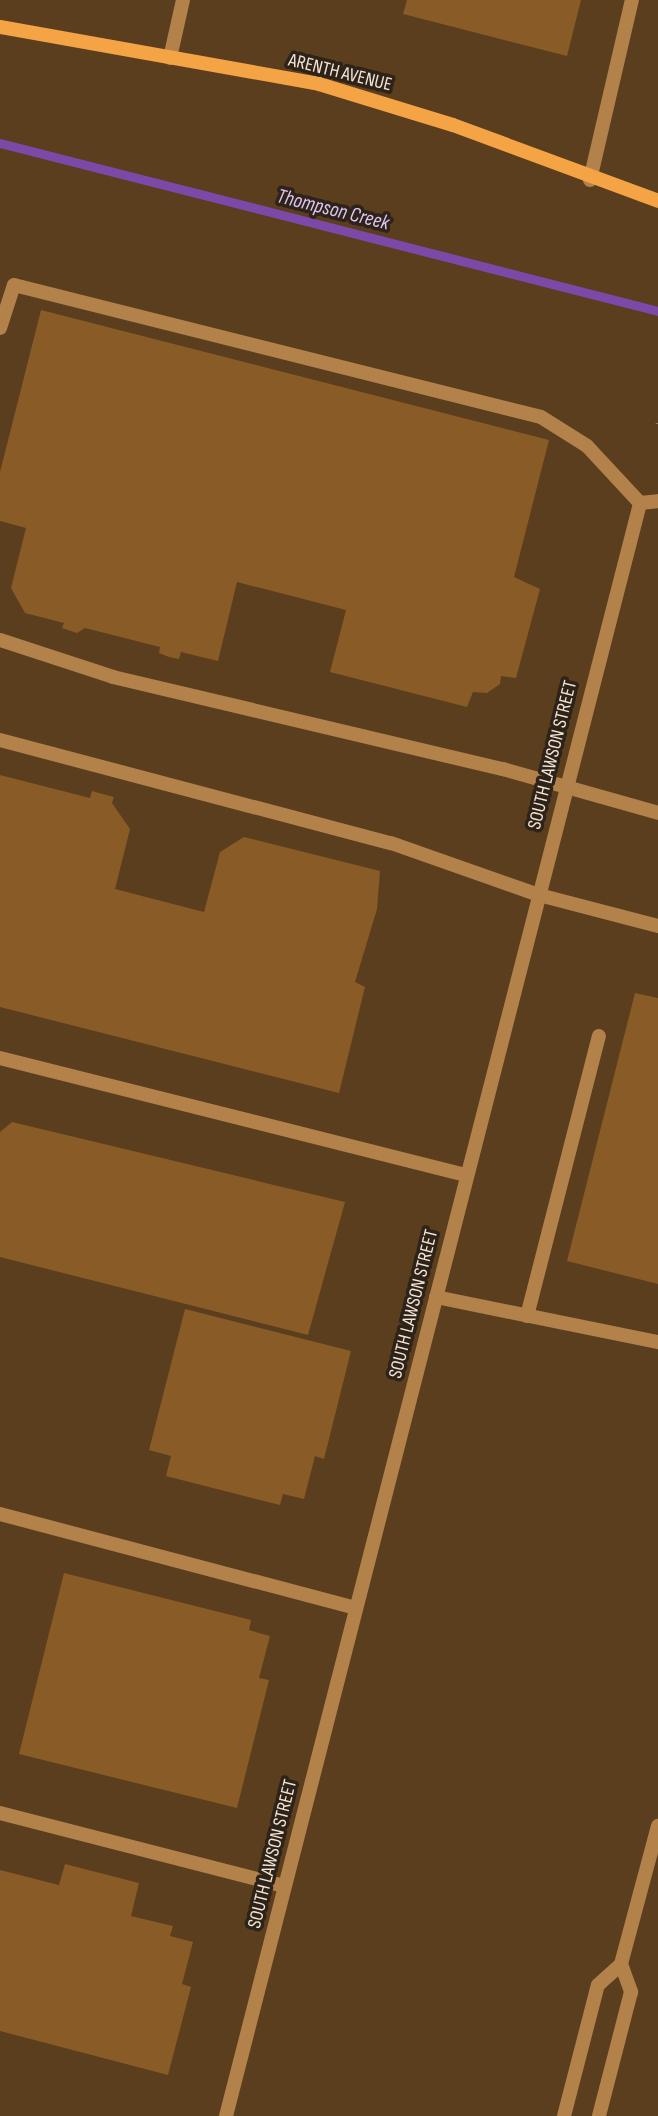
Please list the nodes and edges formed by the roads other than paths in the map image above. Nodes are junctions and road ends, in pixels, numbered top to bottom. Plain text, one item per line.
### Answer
1 (183, 0) edge
2 (632, 0) edge
3 (0, 27) edge
4 (170, 58) junction
5 (590, 180) junction
6 (658, 201) edge
7 (0, 328) edge
8 (658, 500) edge
9 (640, 502) junction
10 (0, 640) edge
11 (0, 740) edge
12 (564, 788) junction
13 (658, 813) edge
14 (539, 895) junction
15 (658, 926) edge
16 (599, 1036) dead end
17 (0, 1058) edge
18 (467, 1175) junction
19 (436, 1297) junction
20 (527, 1316) junction
21 (658, 1342) edge
22 (0, 1514) edge
23 (356, 1608) junction
24 (0, 1813) edge
25 (658, 1826) edge
26 (285, 1886) junction
27 (621, 1964) junction
28 (226, 2116) edge
29 (564, 2116) edge
30 (599, 2116) edge

1 - 4 street
2 - 5 street
3 - 4 street, ARENTH AVENUE
4 - 5 street, ARENTH AVENUE
5 - 6 street, ARENTH AVENUE
7 - 9 street
8 - 9 street
9 - 12 street, SOUTH LAWSON STREET
10 - 12 street
11 - 14 street
12 - 13 street
12 - 14 street, SOUTH LAWSON STREET
14 - 15 street
14 - 18 street, SOUTH LAWSON STREET
16 - 20 street
17 - 18 street
18 - 19 street, SOUTH LAWSON STREET
19 - 20 street
19 - 23 street, SOUTH LAWSON STREET
20 - 21 street
22 - 23 street
23 - 26 street, SOUTH LAWSON STREET
24 - 26 street
25 - 27 street
26 - 28 street, SOUTH LAWSON STREET
27 - 29 street
27 - 30 street

